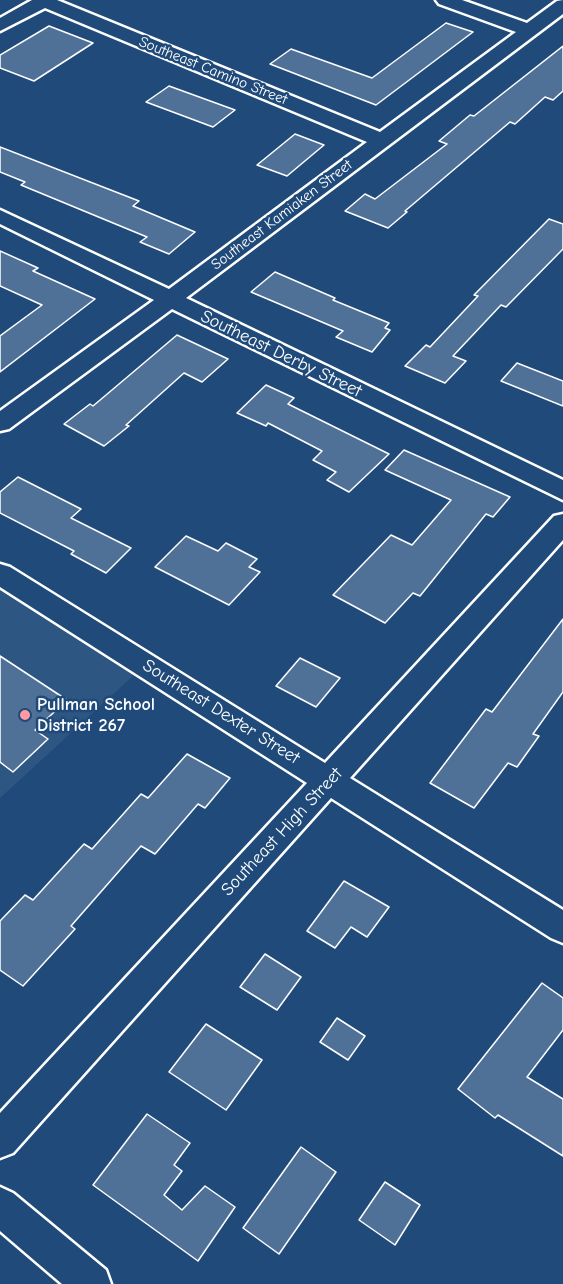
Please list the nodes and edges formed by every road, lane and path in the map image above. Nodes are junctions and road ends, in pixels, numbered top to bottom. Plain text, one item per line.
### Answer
1 (445, 0) edge
2 (45, 1) edge
3 (563, 4) edge
4 (0, 25) edge
5 (529, 30) junction
6 (381, 140) junction
7 (0, 216) edge
8 (169, 300) junction
9 (0, 423) edge
10 (563, 491) edge
11 (563, 523) edge
12 (0, 574) edge
13 (330, 781) junction
14 (563, 928) edge
15 (0, 1140) edge
16 (0, 1206) edge
17 (92, 1284) edge

1 - 5 street
2 - 4 street
2 - 6 street, Southeast Camino Street
3 - 5 street, Southeast Kamiaken Street
5 - 6 street, Southeast Kamiaken Street
6 - 8 street, Southeast Kamiaken Street
7 - 8 street, Southeast Derby Street
8 - 9 street, Southeast Kamiaken Street
8 - 10 street, Southeast Derby Street
11 - 13 street, Southeast High Street
12 - 13 street, Southeast Dexter Street
13 - 14 street, Southeast Dexter Street
13 - 15 street, Southeast High Street
16 - 17 street

